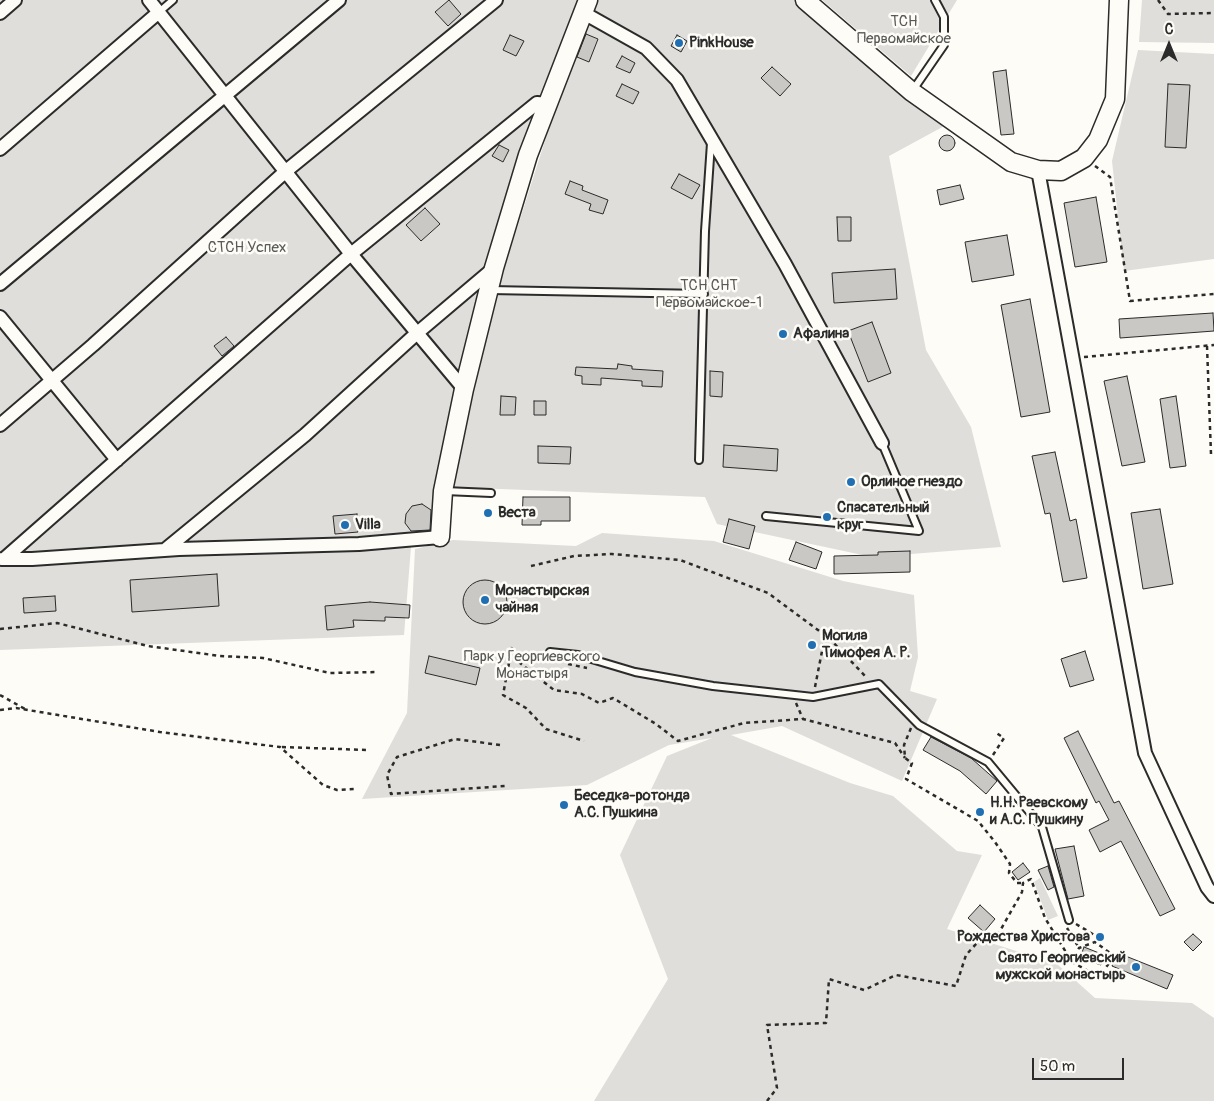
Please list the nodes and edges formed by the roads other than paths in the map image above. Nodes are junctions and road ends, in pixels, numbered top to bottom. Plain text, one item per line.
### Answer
1 (15, 0) edge
2 (148, 0) edge
3 (173, 0) edge
4 (339, 0) edge
5 (496, 0) edge
6 (805, 0) edge
7 (936, 0) edge
8 (1119, 0) edge
9 (585, 6) edge
10 (0, 12) edge
11 (158, 12) junction
12 (912, 92) junction
13 (226, 95) junction
14 (548, 104) junction
15 (712, 137) junction
16 (0, 149) edge
17 (1038, 170) junction
18 (286, 171) junction
19 (351, 254) junction
20 (494, 268) junction
21 (0, 284) edge
22 (488, 290) junction
23 (704, 294) junction
24 (0, 317) edge
25 (416, 334) junction
26 (52, 380) junction
27 (464, 389) junction
28 (0, 425) edge
29 (882, 443) joint
30 (117, 460) junction
31 (699, 460) dead end
32 (444, 491) junction
33 (492, 493) dead end
34 (766, 516) dead end
35 (440, 537) joint
36 (166, 550) junction
37 (2, 559) edge
38 (550, 652) dead end
39 (1214, 896) edge
40 (1069, 920) road end

1 - 10 street
2 - 11 street
3 - 11 lane
4 - 13 street
5 - 18 street
6 - 12 main road
7 - 12 lane
8 - 17 main road
9 - 14 main road
9 - 15 street
11 - 13 street
11 - 16 street
12 - 17 main road
13 - 18 street
13 - 21 street
14 - 19 street
14 - 20 main road
15 - 23 lane
15 - 29 street
17 - 39 street
18 - 19 street
18 - 26 street
19 - 25 street
19 - 30 street
20 - 22 main road
20 - 25 street
22 - 23 lane
22 - 27 main road
23 - 31 lane
24 - 26 street
25 - 27 street
25 - 36 street
26 - 28 street
26 - 30 street
27 - 32 main road
29 - 34 lane
30 - 37 street
32 - 33 lane
32 - 35 main road
35 - 36 street
36 - 37 street
38 - 40 lane

